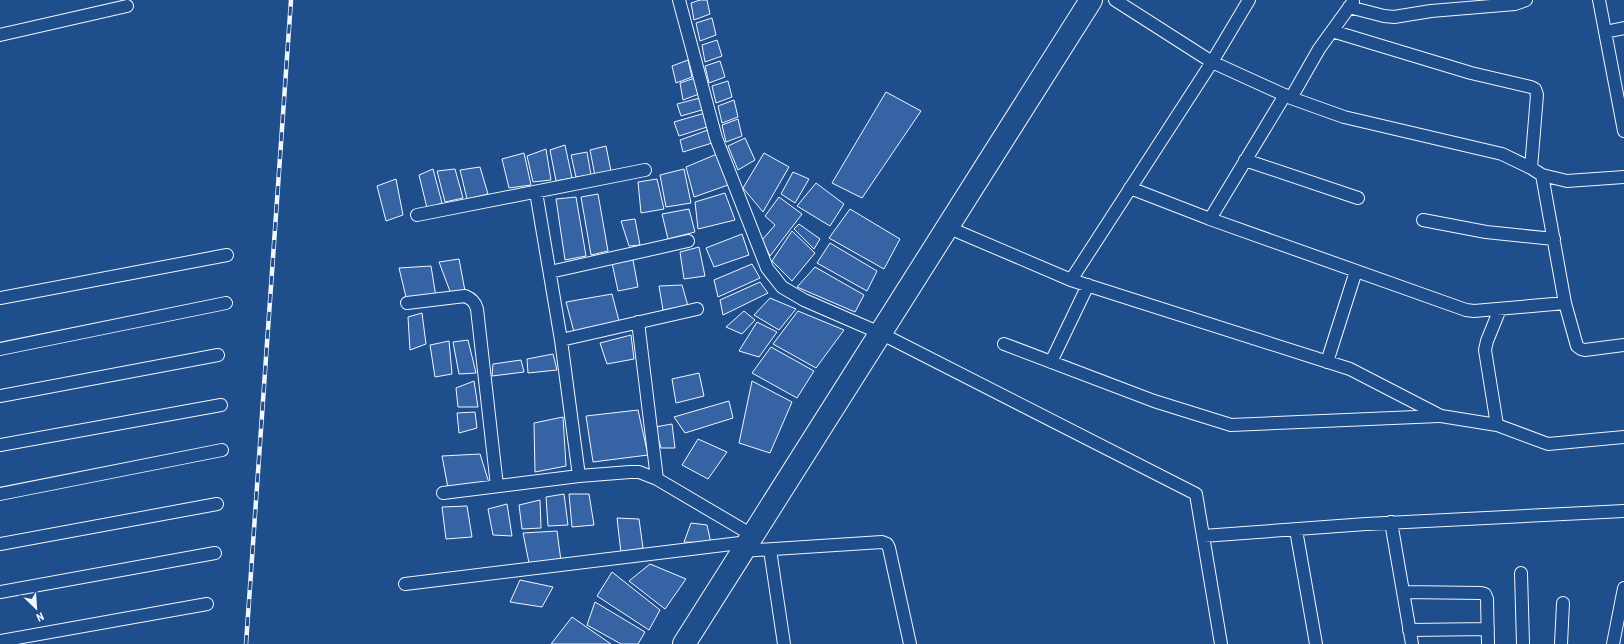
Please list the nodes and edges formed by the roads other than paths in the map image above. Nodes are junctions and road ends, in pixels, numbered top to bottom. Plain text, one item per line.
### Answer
1 (679, 0) edge
2 (1091, 0) edge
3 (1115, 0) edge
4 (1249, 0) edge
5 (1526, 0) edge
6 (1599, 0) edge
7 (1352, 4) edge
8 (127, 6) dead end
9 (1624, 28) edge
10 (1332, 31) junction
11 (1605, 32) junction
12 (0, 35) edge
13 (1212, 62) junction
14 (1288, 96) junction
15 (1622, 102) edge
16 (1624, 131) edge
17 (1245, 160) junction
18 (1531, 168) junction
19 (645, 170) dead end
20 (1542, 175) junction
21 (1624, 176) edge
22 (1130, 188) junction
23 (536, 192) junction
24 (1358, 198) dead end
25 (416, 215) dead end
26 (1210, 219) junction
27 (1422, 220) dead end
28 (947, 227) junction
29 (1554, 239) junction
30 (688, 241) dead end
31 (227, 255) dead end
32 (1356, 271) junction
33 (550, 272) junction
34 (1072, 280) junction
35 (1088, 285) junction
36 (0, 298) edge
37 (226, 303) dead end
38 (406, 303) dead end
39 (1565, 303) junction
40 (697, 309) dead end
41 (1500, 309) junction
42 (638, 322) junction
43 (880, 333) junction
44 (561, 340) junction
45 (1004, 344) dead end
46 (1624, 345) edge
47 (0, 349) edge
48 (218, 355) dead end
49 (1051, 362) junction
50 (1327, 362) junction
51 (0, 396) edge
52 (221, 405) dead end
53 (1440, 416) junction
54 (1497, 425) junction
55 (1624, 437) edge
56 (0, 445) edge
57 (222, 450) dead end
58 (579, 476) junction
59 (657, 479) junction
60 (497, 486) junction
61 (443, 493) dead end
62 (0, 494) edge
63 (217, 504) dead end
64 (1624, 511) edge
65 (1391, 522) junction
66 (1296, 530) junction
67 (1203, 536) junction
68 (748, 543) junction
69 (0, 544) edge
70 (770, 550) junction
71 (215, 553) dead end
72 (1521, 573) dead end
73 (405, 584) dead end
74 (1624, 588) edge
75 (0, 592) edge
76 (1403, 592) junction
77 (1563, 603) dead end
78 (207, 604) dead end
79 (1488, 629) junction
80 (1409, 630) junction
81 (0, 641) edge
82 (684, 644) edge
83 (784, 644) edge
84 (910, 644) edge
85 (1221, 644) edge
86 (1316, 644) edge
87 (1412, 644) edge
88 (1488, 644) edge
89 (1523, 644) edge
90 (1561, 644) edge
91 (1613, 644) edge

1 - 43 street
2 - 28 highway
3 - 13 street
4 - 13 street
5 - 7 street
6 - 11 street
7 - 10 street
8 - 12 street
9 - 11 street
10 - 14 street
10 - 18 street
11 - 15 street
13 - 14 street
13 - 22 street
14 - 17 street
14 - 18 street
15 - 16 street
17 - 24 street
17 - 26 street
18 - 20 street
19 - 23 street
20 - 21 street
20 - 29 street
22 - 26 street
22 - 34 street
23 - 25 street
23 - 33 street
26 - 32 street
27 - 29 street
28 - 34 street
28 - 43 highway
29 - 39 street
30 - 33 street
31 - 36 street
32 - 41 street
32 - 50 street
33 - 44 street
34 - 35 street
35 - 49 street
35 - 50 street
37 - 47 street
38 - 60 street
39 - 41 street
39 - 46 street
40 - 42 street
41 - 54 street
42 - 44 street
42 - 59 street
43 - 67 street
43 - 68 highway
44 - 58 street
45 - 49 street
48 - 51 street
49 - 53 street
50 - 53 street
52 - 56 street
53 - 54 street
54 - 55 street
57 - 62 street
58 - 59 street
58 - 60 street
59 - 68 street
60 - 61 street
63 - 69 street
64 - 65 street
65 - 66 street
65 - 76 street
66 - 67 street
66 - 86 street
67 - 85 street
68 - 70 street
68 - 73 street
68 - 82 highway
70 - 83 street
70 - 84 street
71 - 75 street
72 - 89 street
74 - 91 street
76 - 79 street
76 - 80 street
77 - 90 street
78 - 81 street
79 - 80 street
79 - 88 street
80 - 87 street

